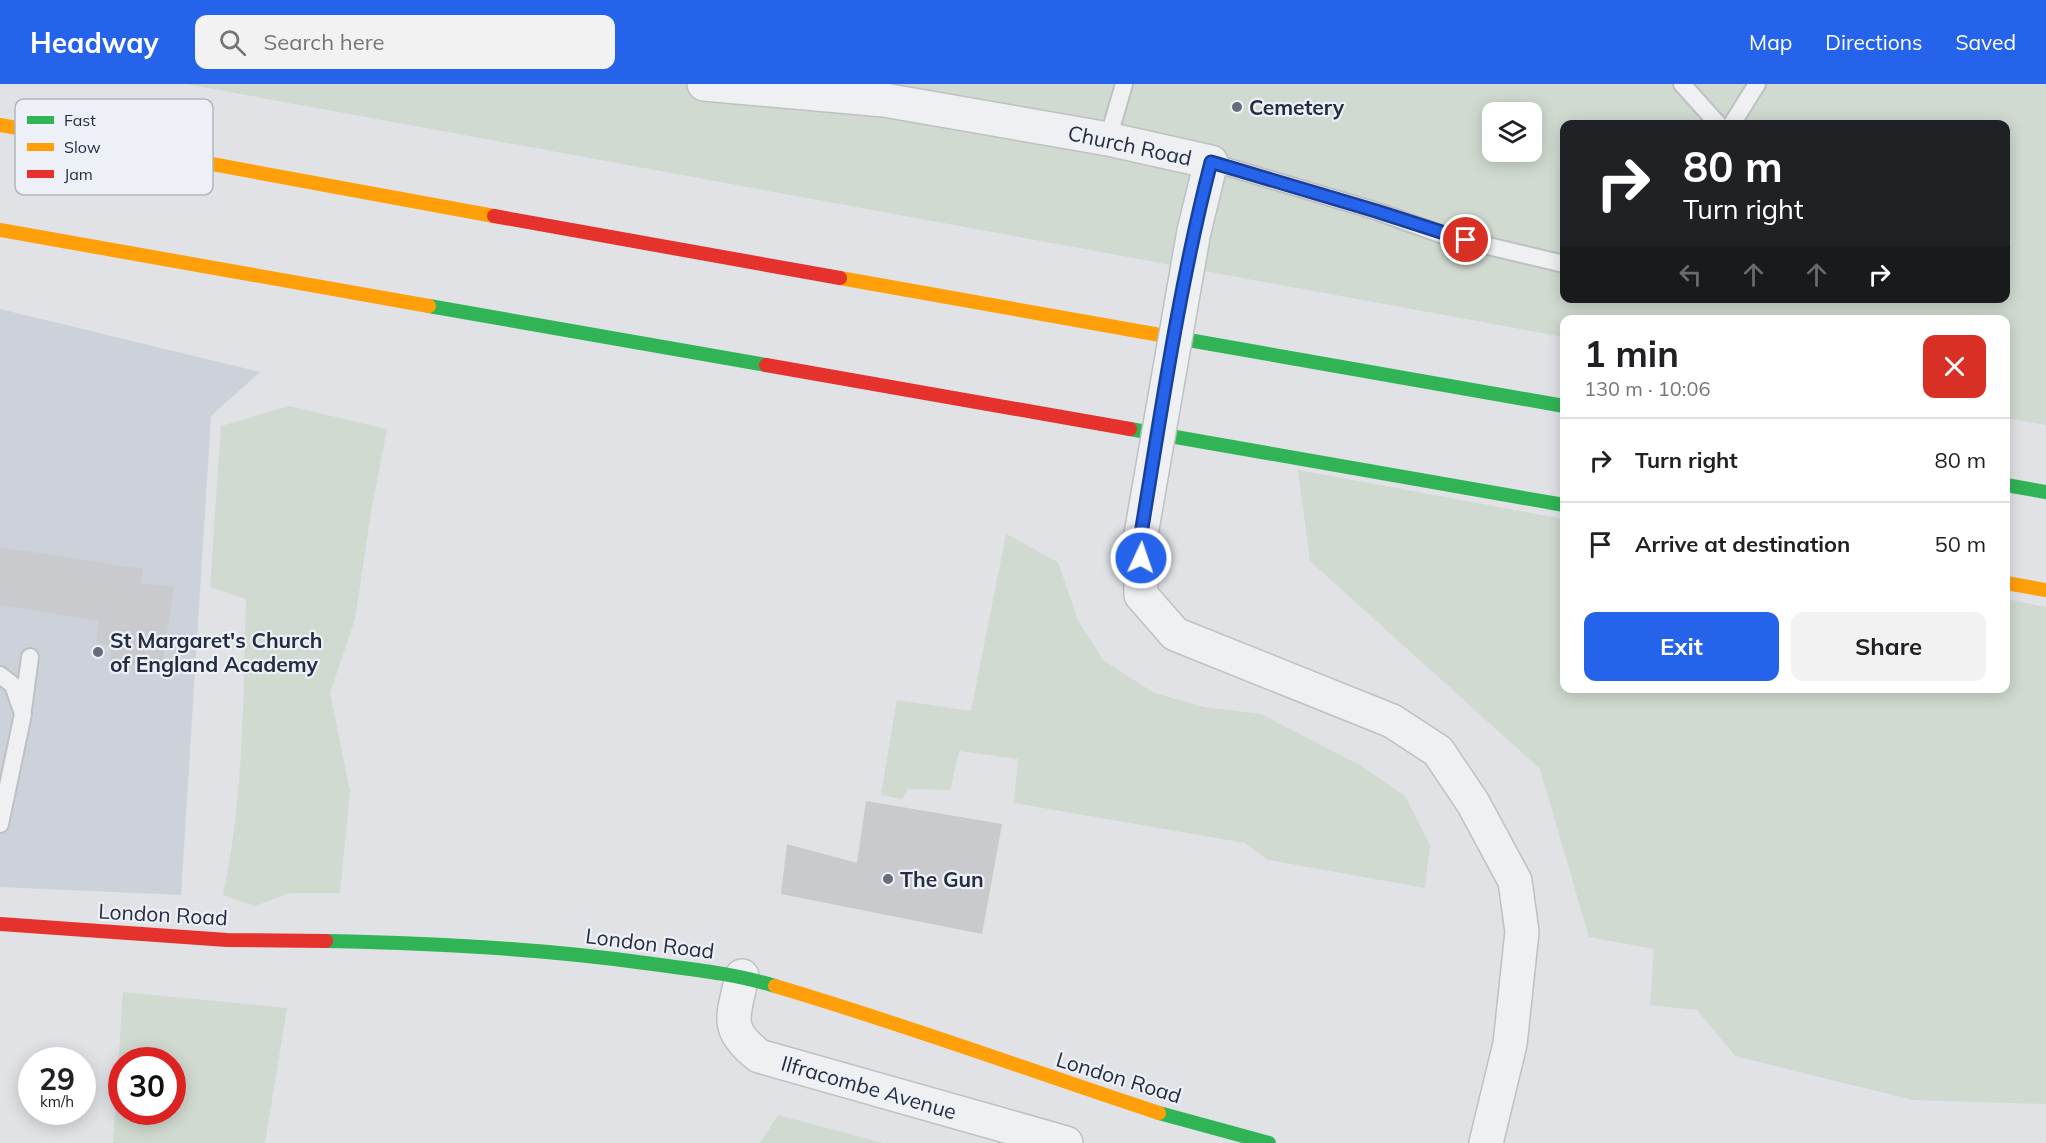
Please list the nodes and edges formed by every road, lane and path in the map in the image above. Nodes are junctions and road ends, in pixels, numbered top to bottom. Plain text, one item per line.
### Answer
1 (704, 84) edge
2 (1124, 84) edge
3 (1682, 84) edge
4 (1757, 84) edge
5 (887, 92) edge
6 (1714, 120) edge
7 (1734, 120) edge
8 (0, 125) edge
9 (15, 128) edge
10 (1108, 139) junction
11 (1211, 162) junction
12 (213, 164) edge
13 (0, 230) edge
14 (1560, 263) edge
15 (1560, 405) edge
16 (2010, 486) edge
17 (2046, 492) edge
18 (1560, 503) edge
19 (2010, 584) edge
20 (2046, 590) edge
21 (30, 657) dead end
22 (0, 675) edge
23 (23, 714) junction
24 (0, 824) edge
25 (0, 924) edge
26 (742, 976) junction
27 (1066, 1143) edge
28 (1269, 1143) edge
29 (1486, 1143) edge

1 - 5 street, Church Road
2 - 10 lane
3 - 6 lane
4 - 7 lane
5 - 10 street, Church Road
8 - 9 main road
10 - 11 street, Church Road
11 - 14 lane
11 - 29 street, Church Road, bridge
12 - 15 main road
13 - 18 main road
16 - 17 main road
19 - 20 main road
21 - 23 lane
22 - 23 lane
23 - 24 lane
25 - 26 main road, London Road
26 - 27 street, Ilfracombe Avenue
26 - 28 main road, London Road

